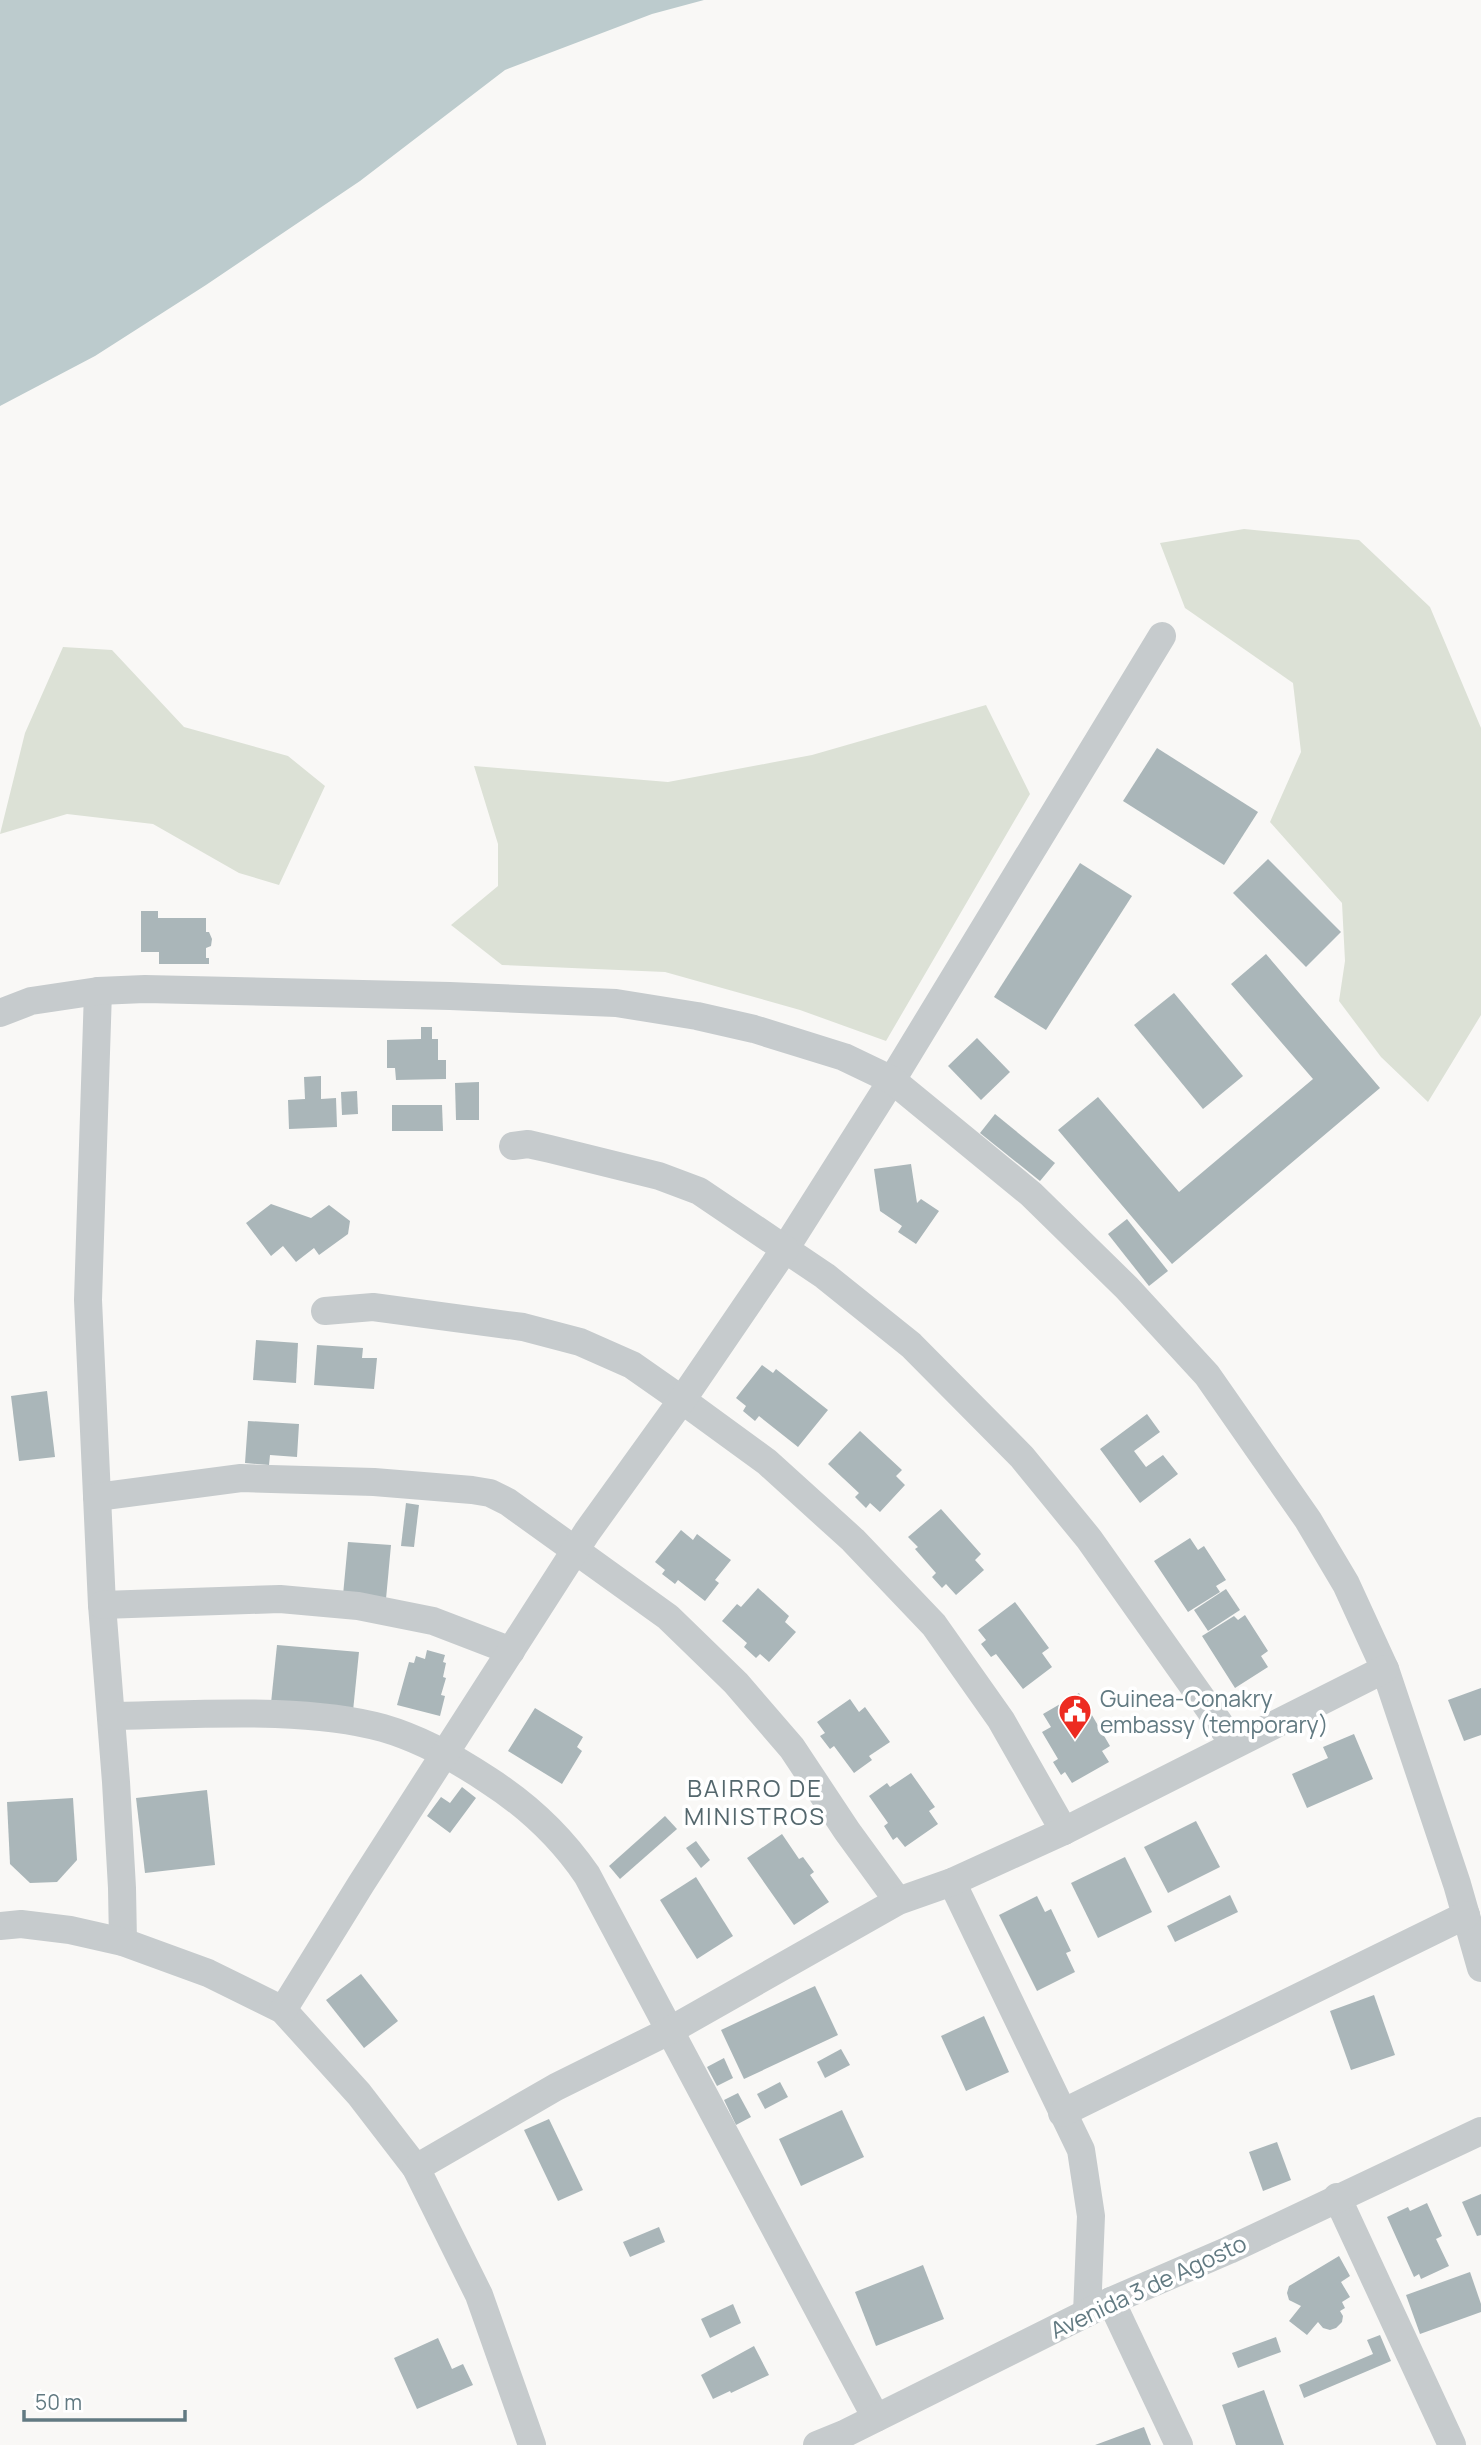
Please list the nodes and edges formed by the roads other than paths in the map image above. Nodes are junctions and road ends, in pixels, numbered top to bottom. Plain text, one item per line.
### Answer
1 (1162, 636) dead end
2 (98, 991) junction
3 (0, 1013) edge
4 (892, 1080) junction
5 (513, 1146) dead end
6 (785, 1250) junction
7 (325, 1311) dead end
8 (682, 1400) junction
9 (97, 1497) junction
10 (575, 1551) junction
11 (102, 1605) junction
12 (511, 1651) junction
13 (1385, 1669) junction
14 (111, 1716) junction
15 (1234, 1744) junction
16 (445, 1752) junction
17 (1064, 1831) junction
18 (952, 1882) junction
19 (898, 1901) junction
20 (1466, 1915) junction
21 (0, 1926) edge
22 (123, 1942) junction
23 (1481, 1968) edge
24 (283, 2010) junction
25 (669, 2031) junction
26 (1062, 2113) junction
27 (1481, 2131) edge
28 (416, 2168) junction
29 (1337, 2197) junction
30 (1099, 2307) junction
31 (876, 2418) junction
32 (847, 2439) edge
33 (532, 2445) edge
34 (817, 2445) edge
35 (1179, 2445) edge
36 (1452, 2445) edge

1 - 4 street
2 - 3 street
2 - 4 street
2 - 9 street
4 - 6 street
4 - 13 street
5 - 6 street
6 - 8 street
6 - 15 street
7 - 8 street
8 - 10 street
8 - 17 street
9 - 10 street
9 - 11 street
10 - 12 street
10 - 19 street
11 - 12 street
11 - 14 street
12 - 16 street
13 - 15 street
13 - 20 street
14 - 16 street
14 - 22 street
15 - 17 street
16 - 24 street
16 - 25 street
17 - 18 street
18 - 19 street
18 - 26 street
19 - 25 street
20 - 23 street
20 - 26 street
21 - 22 street
22 - 24 street
24 - 28 street
25 - 28 street
25 - 31 street
26 - 30 street
27 - 29 street, Avenida 3 de Agosto
28 - 33 street
29 - 30 street, Avenida 3 de Agosto
29 - 36 street
30 - 31 street, Avenida 3 de Agosto
30 - 35 street
31 - 32 street, Avenida 3 de Agosto
32 - 34 street, Avenida 3 de Agosto

